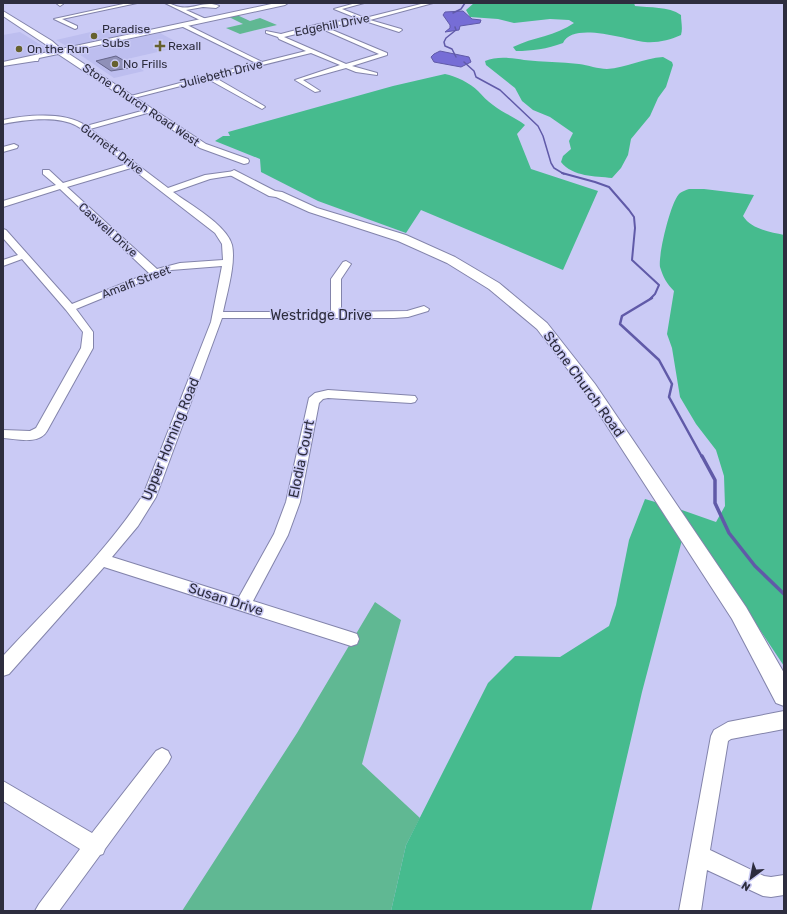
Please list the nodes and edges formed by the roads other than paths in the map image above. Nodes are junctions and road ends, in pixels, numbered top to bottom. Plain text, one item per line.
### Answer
1 (135, 3) edge
2 (167, 3) edge
3 (285, 3) edge
4 (362, 3) edge
5 (431, 3) edge
6 (272, 4) edge
7 (216, 6) dead end
8 (116, 7) junction
9 (181, 9) junction
10 (126, 12) dead end
11 (3, 13) edge
12 (364, 19) junction
13 (204, 20) junction
14 (183, 25) junction
15 (319, 26) junction
16 (75, 27) dead end
17 (400, 30) dead end
18 (268, 32) dead end
19 (281, 36) junction
20 (63, 51) junction
21 (311, 51) junction
22 (3, 64) edge
23 (262, 64) junction
24 (346, 65) junction
25 (375, 74) dead end
26 (209, 77) junction
27 (317, 91) dead end
28 (130, 97) junction
29 (262, 107) dead end
30 (149, 111) junction
31 (3, 122) edge
32 (85, 128) junction
33 (14, 146) dead end
34 (207, 149) junction
35 (3, 150) edge
36 (132, 165) junction
37 (247, 165) junction
38 (229, 170) junction
39 (46, 172) dead end
40 (61, 186) junction
41 (168, 191) junction
42 (278, 194) junction
43 (3, 204) edge
44 (3, 232) edge
45 (23, 256) junction
46 (3, 263) edge
47 (227, 263) junction
48 (346, 264) dead end
49 (156, 274) junction
50 (70, 308) junction
51 (424, 309) dead end
52 (218, 315) junction
53 (336, 315) junction
54 (411, 399) dead end
55 (3, 434) edge
56 (101, 560) junction
57 (243, 605) junction
58 (351, 639) dead end
59 (3, 668) edge
60 (784, 694) edge
61 (784, 720) edge
62 (162, 757) dead end
63 (3, 790) edge
64 (96, 847) junction
65 (699, 855) junction
66 (784, 885) edge
67 (46, 911) edge
68 (690, 911) edge

1 - 8 street
2 - 9 street
3 - 6 main road
4 - 12 street
5 - 12 street, Edgehill Drive
6 - 13 main road
7 - 9 street
8 - 10 street
8 - 16 street
9 - 13 street
11 - 20 main road, Stone Church Road West
12 - 15 street, Edgehill Drive
12 - 17 street
13 - 14 main road
14 - 20 main road
14 - 23 street
15 - 19 street, Edgehill Drive
15 - 24 street
18 - 19 street
19 - 21 street, Edgehill Drive
20 - 22 main road
20 - 28 main road, Stone Church Road West
21 - 23 street, Juliebeth Drive
21 - 24 street, Edgehill Drive
23 - 26 street, Juliebeth Drive
24 - 25 street, Edgehill Drive
24 - 27 street
26 - 28 street, Juliebeth Drive
26 - 29 street
28 - 30 main road, Stone Church Road West
30 - 32 street
30 - 34 main road, Stone Church Road West
31 - 32 street, Gurnett Drive
32 - 36 street, Gurnett Drive
33 - 35 street
34 - 37 main road
34 - 38 main road, Stone Church Road
36 - 40 street
36 - 41 street, Gurnett Drive
37 - 38 main road
37 - 42 main road, Stone Church Road
38 - 41 street
38 - 42 main road, Stone Church Road
39 - 40 street, Caswell Drive
40 - 43 street
40 - 49 street, Caswell Drive
41 - 47 street, Upper Horning Road
42 - 60 main road, Stone Church Road
44 - 45 street
45 - 46 street
45 - 50 street
47 - 49 street, Amalfi Street
47 - 52 street, Upper Horning Road
48 - 53 street
49 - 50 street, Amalfi Street
50 - 55 street
51 - 53 street, Westridge Drive
52 - 53 street, Westridge Drive
52 - 56 street, Upper Horning Road
54 - 57 street, Elodia Court
56 - 57 street, Susan Drive
56 - 59 street, Upper Horning Road
57 - 58 street, Susan Drive
61 - 65 street
62 - 64 street
63 - 64 street
64 - 67 street
65 - 66 street
65 - 68 street

